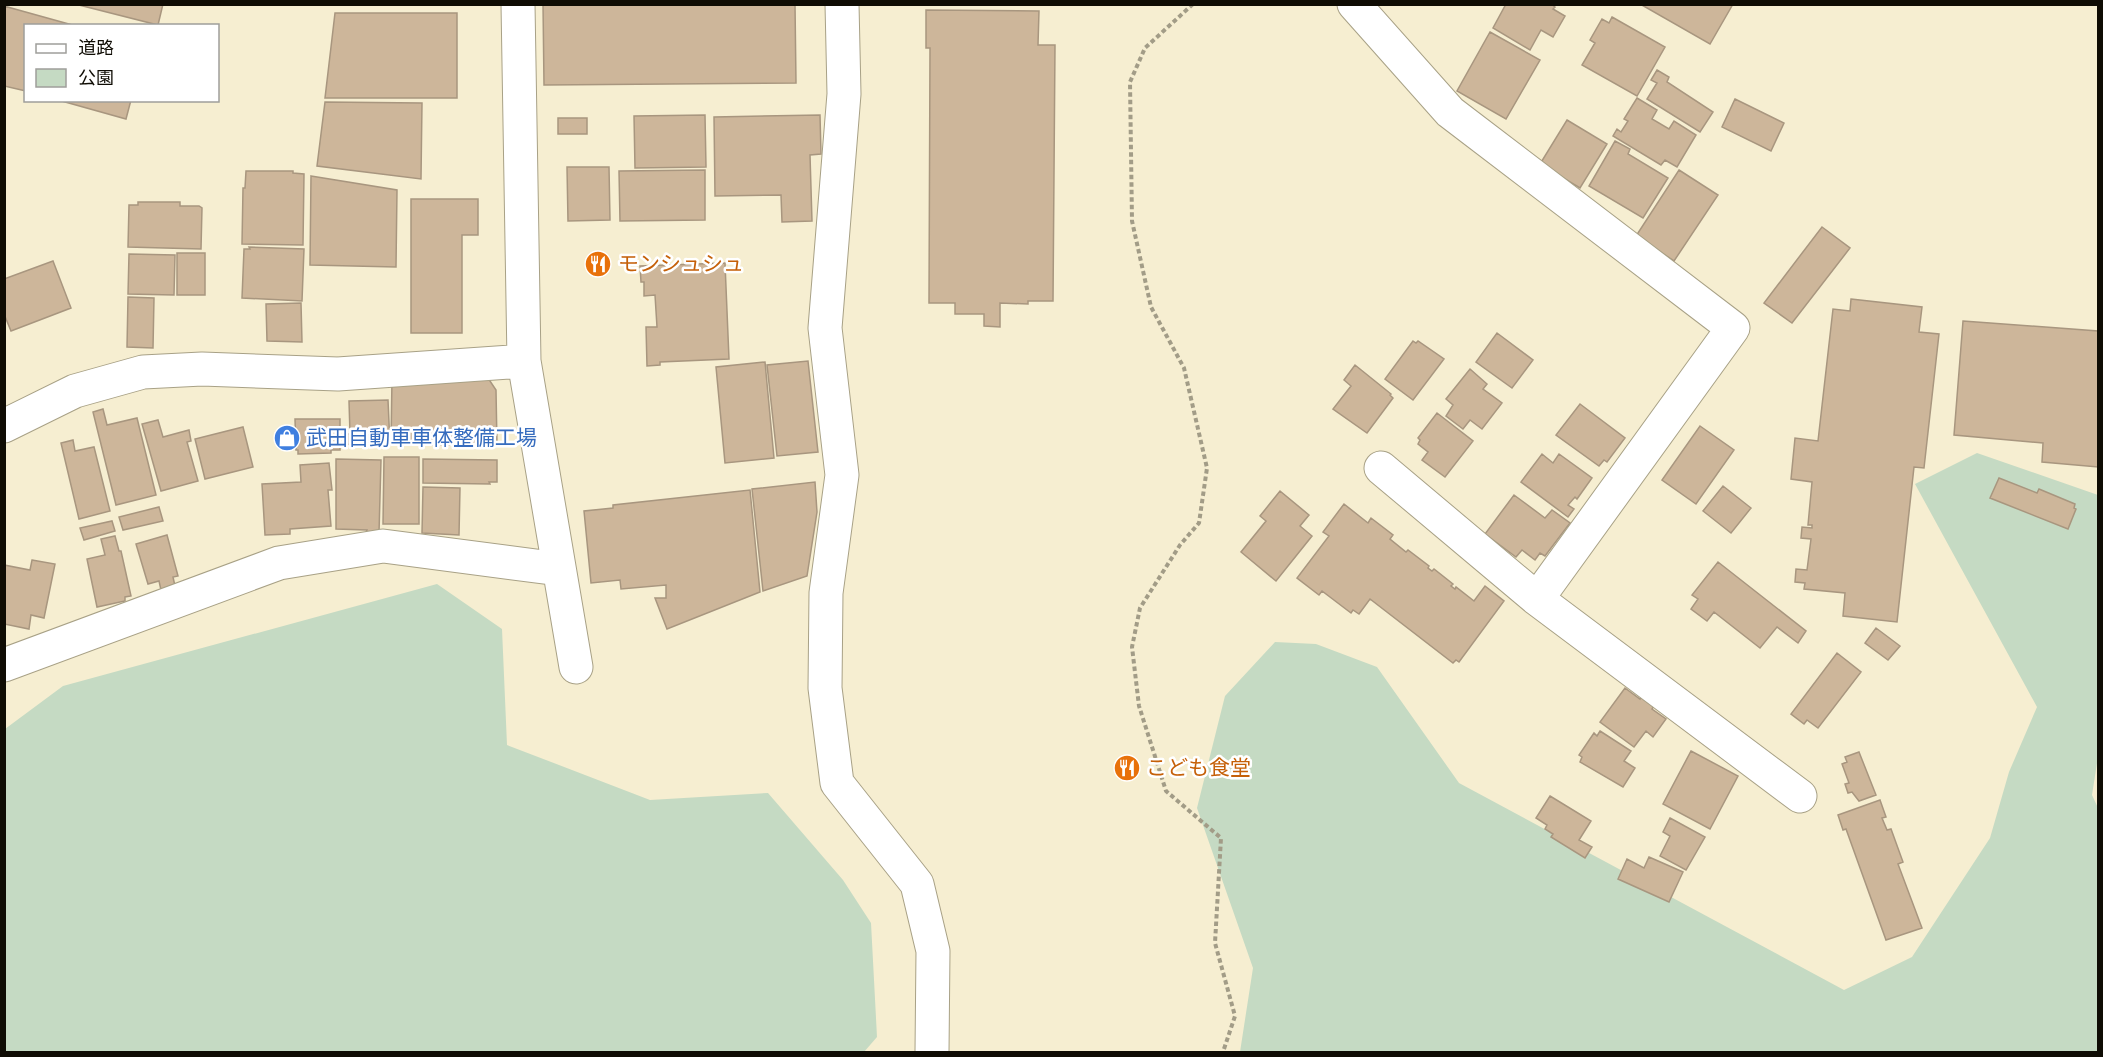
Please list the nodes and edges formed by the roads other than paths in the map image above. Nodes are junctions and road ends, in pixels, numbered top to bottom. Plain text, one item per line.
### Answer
1 (518, 4) edge
2 (842, 4) edge
3 (1354, 4) edge
4 (524, 361) junction
5 (4, 426) edge
6 (1381, 468) dead end
7 (559, 569) junction
8 (1537, 599) junction
9 (4, 665) edge
10 (576, 667) dead end
11 (1800, 796) dead end
12 (932, 1053) edge

1 - 4 street
2 - 12 street
3 - 8 street
4 - 5 street
4 - 7 street
6 - 8 street
7 - 9 street
7 - 10 street
8 - 11 street

